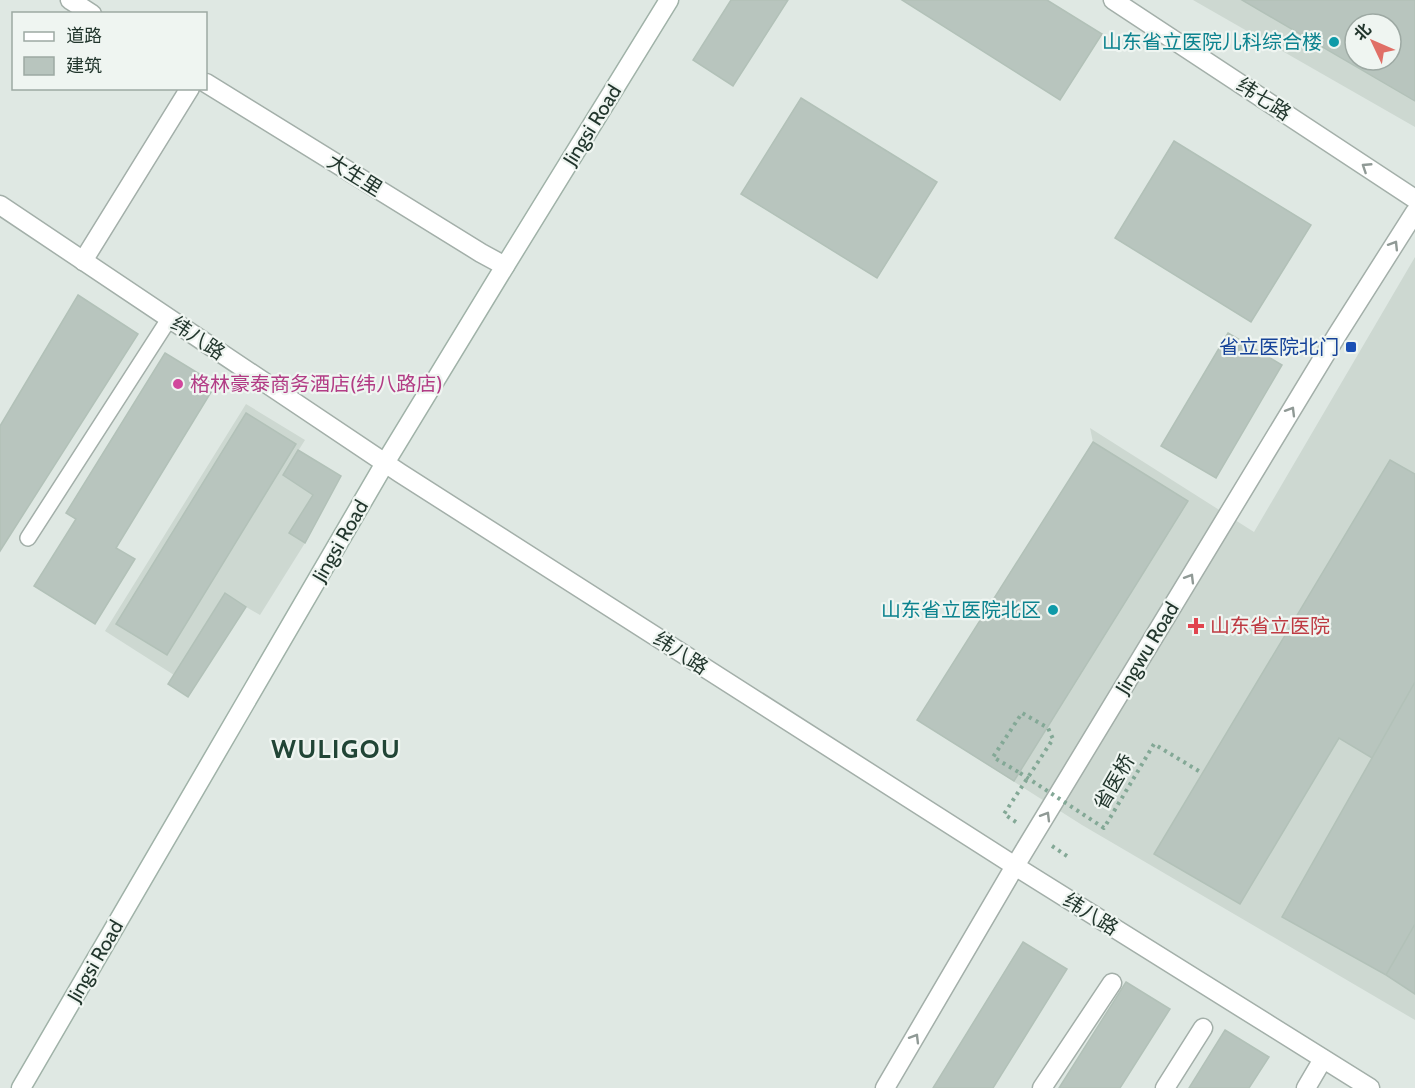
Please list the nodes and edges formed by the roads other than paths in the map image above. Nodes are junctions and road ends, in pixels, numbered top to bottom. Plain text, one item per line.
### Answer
1 (70, 0) edge
2 (669, 0) edge
3 (1113, 0) edge
4 (89, 12) edge
5 (207, 84) edge
6 (189, 90) edge
7 (1415, 199) edge
8 (0, 205) edge
9 (1415, 212) edge
10 (83, 261) junction
11 (505, 266) junction
12 (169, 318) junction
13 (385, 463) junction
14 (28, 538) dead end
15 (1015, 866) junction
16 (1112, 983) dead end
17 (1203, 1028) dead end
18 (1323, 1059) junction
19 (21, 1088) edge
20 (885, 1088) edge
21 (1042, 1088) edge
22 (1165, 1088) edge
23 (1306, 1088) edge
24 (1370, 1088) edge

1 - 4 street
2 - 11 street, Jingsi Road
7 -> 3 street, 纬七路
5 - 11 street, 大生里
6 - 10 street
8 - 10 street, 纬八路
15 -> 9 street, Jingwu Road
10 - 12 street, 纬八路
11 - 13 street, Jingsi Road
12 - 13 street, 纬八路
12 - 14 lane
13 - 15 street, 纬八路
13 - 19 street, Jingsi Road
15 - 18 street, 纬八路
20 -> 15 street, Jingwu Road
16 - 21 street
17 - 22 street
18 - 23 street
18 - 24 street, 纬八路

